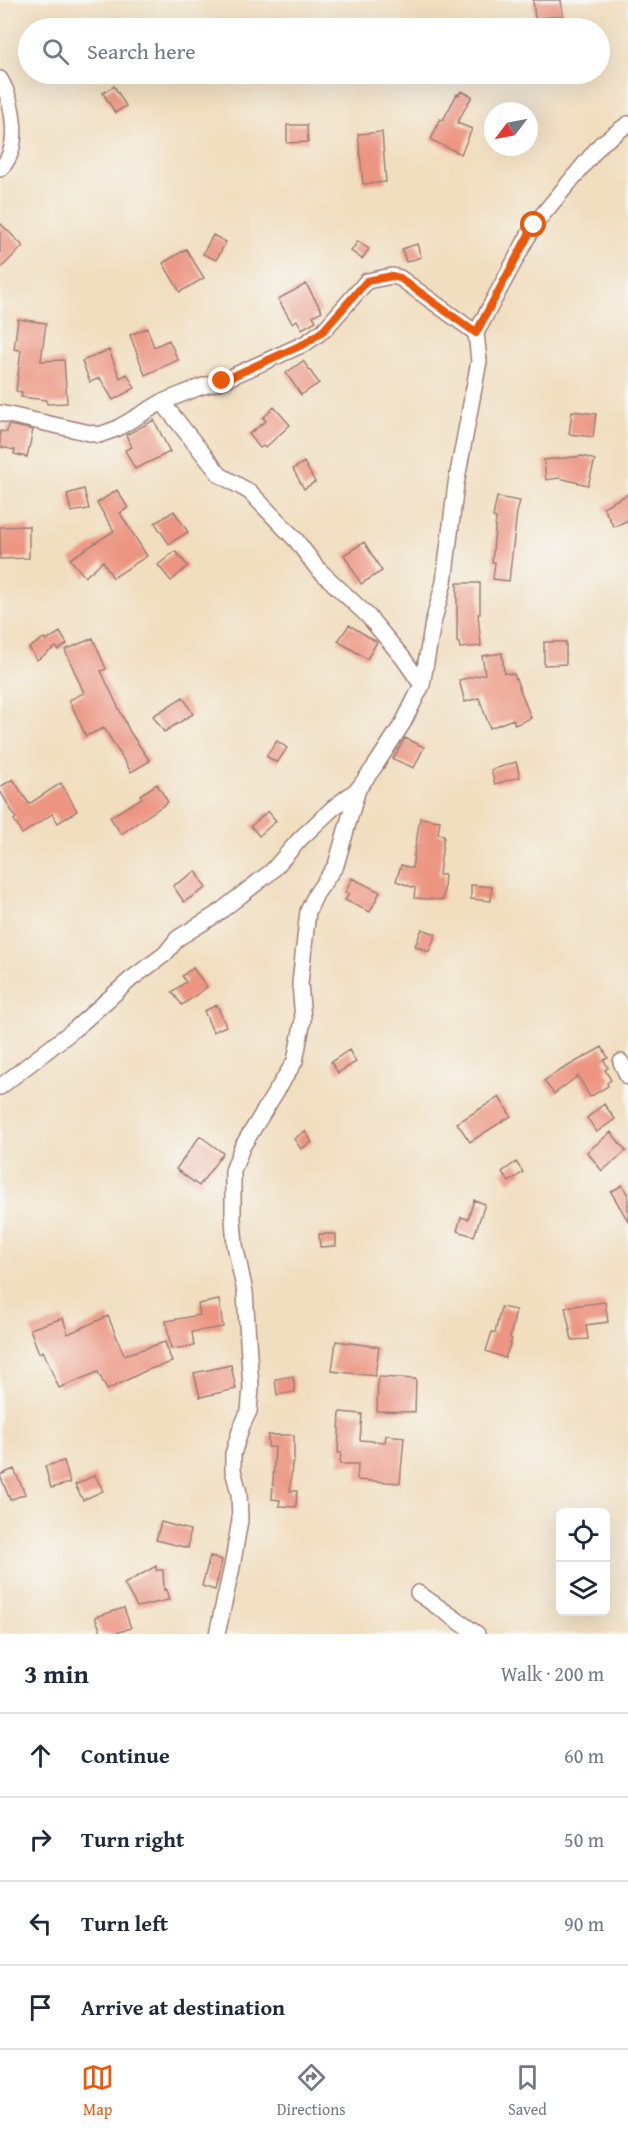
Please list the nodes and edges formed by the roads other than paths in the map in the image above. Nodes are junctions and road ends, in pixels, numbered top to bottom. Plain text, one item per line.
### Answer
1 (0, 79) edge
2 (628, 124) edge
3 (0, 169) edge
4 (476, 333) junction
5 (162, 402) junction
6 (0, 413) edge
7 (423, 686) junction
8 (358, 789) junction
9 (621, 1062) dead end
10 (628, 1077) edge
11 (0, 1087) edge
12 (418, 1593) dead end
13 (217, 1634) edge
14 (477, 1634) edge

1 - 3 street
2 - 4 street
4 - 5 street
4 - 7 street
5 - 6 street
5 - 7 street
7 - 8 street
8 - 11 street
8 - 13 street
9 - 10 street
12 - 14 street

